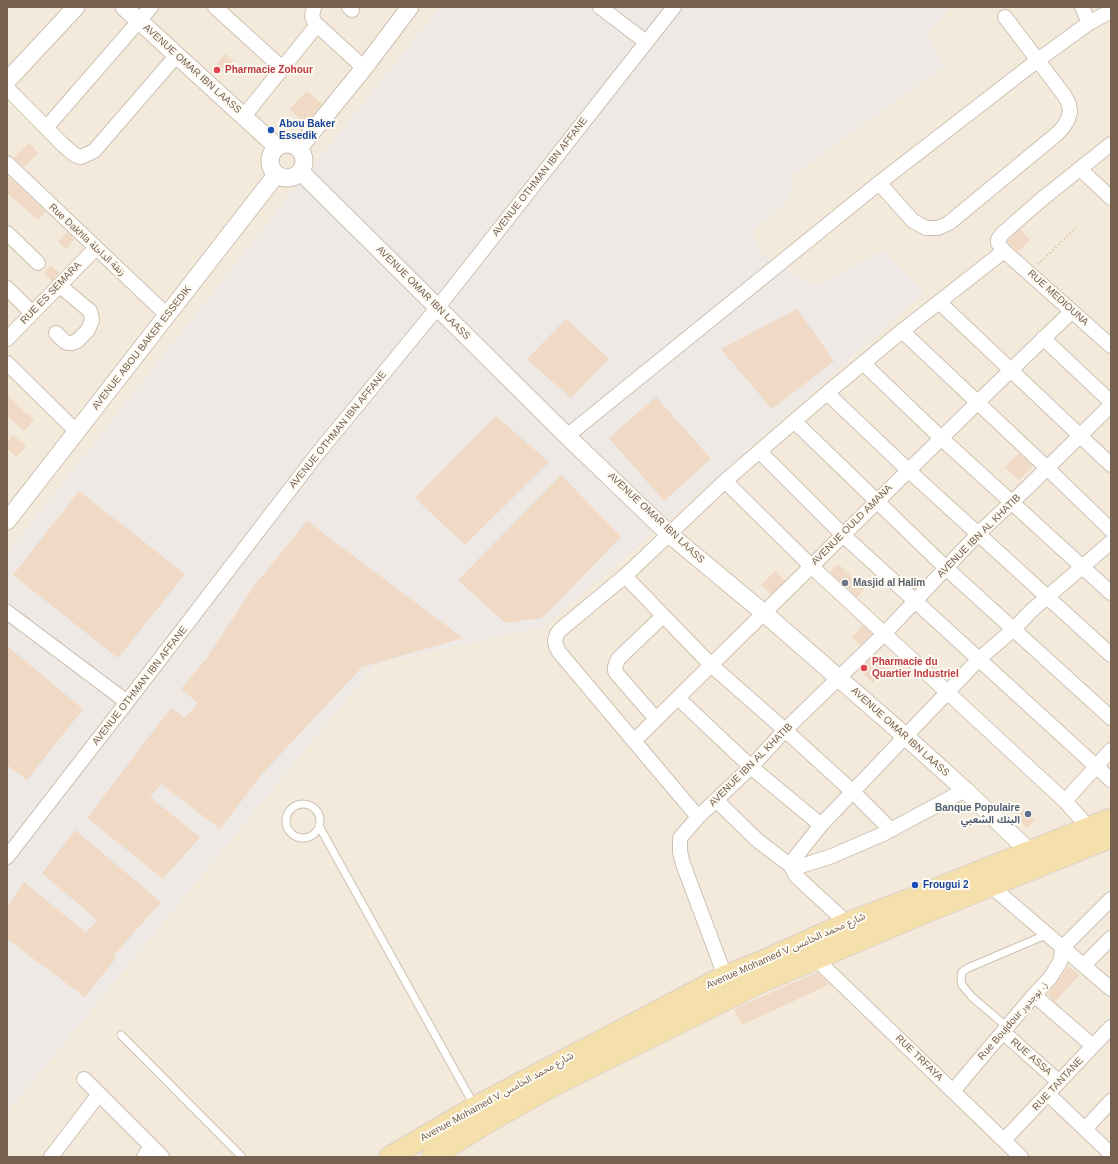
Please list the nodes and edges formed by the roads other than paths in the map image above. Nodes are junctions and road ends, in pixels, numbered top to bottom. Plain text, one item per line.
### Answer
1 (76, 7) edge
2 (124, 7) edge
3 (151, 7) edge
4 (216, 7) edge
5 (314, 7) edge
6 (410, 7) edge
7 (600, 7) edge
8 (674, 7) edge
9 (1082, 7) edge
10 (1111, 11) edge
11 (1005, 17) dead end
12 (139, 20) junction
13 (1089, 23) junction
14 (317, 25) junction
15 (646, 42) junction
16 (177, 56) junction
17 (1038, 60) junction
18 (282, 68) junction
19 (364, 68) junction
20 (7, 81) edge
21 (7, 88) edge
22 (244, 116) junction
23 (46, 128) junction
24 (1111, 144) edge
25 (277, 147) junction
26 (299, 148) junction
27 (8, 166) edge
28 (1080, 169) junction
29 (301, 172) junction
30 (276, 175) junction
31 (879, 183) junction
32 (1111, 198) edge
33 (7, 233) edge
34 (96, 248) junction
35 (1004, 251) junction
36 (38, 263) dead end
37 (59, 286) junction
38 (7, 288) edge
39 (939, 302) junction
40 (438, 307) junction
41 (1072, 311) junction
42 (32, 313) junction
43 (168, 316) junction
44 (902, 331) junction
45 (56, 333) dead end
46 (1043, 338) junction
47 (7, 339) edge
48 (1111, 346) edge
49 (7, 363) edge
50 (863, 363) junction
51 (1010, 370) junction
52 (827, 393) junction
53 (978, 402) junction
54 (1111, 403) edge
55 (795, 422) junction
56 (77, 432) junction
57 (567, 436) junction
58 (1080, 436) junction
59 (941, 438) junction
60 (760, 452) junction
61 (1111, 465) edge
62 (1048, 468) junction
63 (908, 470) junction
64 (725, 481) junction
65 (878, 501) junction
66 (1012, 503) junction
67 (7, 521) edge
68 (1111, 530) edge
69 (669, 534) junction
70 (978, 534) junction
71 (843, 535) junction
72 (1111, 542) edge
73 (811, 566) junction
74 (1083, 567) junction
75 (946, 568) junction
76 (625, 576) junction
77 (1111, 593) edge
78 (1047, 597) junction
79 (916, 601) junction
80 (7, 612) edge
81 (764, 613) junction
82 (663, 616) junction
83 (1014, 629) junction
84 (884, 634) junction
85 (1111, 655) edge
86 (979, 659) junction
87 (711, 666) junction
88 (839, 678) junction
89 (947, 692) junction
90 (678, 698) junction
91 (127, 702) junction
92 (1111, 718) edge
93 (656, 719) junction
94 (785, 730) junction
95 (906, 736) junction
96 (634, 741) junction
97 (1111, 750) edge
98 (1097, 766) junction
99 (752, 767) junction
100 (1111, 780) edge
101 (966, 790) junction
102 (853, 792) junction
103 (716, 800) junction
104 (1065, 801) junction
105 (698, 817) junction
106 (1111, 819) edge
107 (821, 825) junction
108 (320, 826) junction
109 (1089, 828) junction
110 (891, 830) junction
111 (1111, 837) edge
112 (7, 857) edge
113 (1036, 858) junction
114 (790, 864) junction
115 (991, 886) junction
116 (1111, 899) edge
117 (848, 923) junction
118 (1048, 934) junction
119 (1111, 938) edge
120 (1063, 947) junction
121 (816, 959) junction
122 (1084, 965) junction
123 (725, 976) junction
124 (1111, 989) edge
125 (1034, 995) junction
126 (1111, 1027) edge
127 (1005, 1029) junction
128 (121, 1035) dead end
129 (1093, 1046) junction
130 (84, 1079) dead end
131 (1060, 1082) junction
132 (953, 1091) junction
133 (99, 1094) junction
134 (1048, 1094) junction
135 (1111, 1101) edge
136 (481, 1116) junction
137 (1085, 1129) junction
138 (1004, 1140) junction
139 (148, 1152) edge
140 (1111, 1154) edge
141 (51, 1157) edge
142 (162, 1157) edge
143 (242, 1157) edge
144 (390, 1157) edge
145 (432, 1157) edge
146 (1021, 1157) edge

1 - 20 street
2 - 12 street, AVENUE OMAR IBN LAASS
3 - 12 street
4 - 18 street
5 - 14 street
6 - 19 street
7 - 15 street
8 - 15 street, AVENUE OTHMAN IBN AFFANE
9 - 13 street
10 - 13 street
11 - 17 street
12 - 16 street, AVENUE OMAR IBN LAASS
12 - 23 street
13 - 17 street
14 - 18 street
14 - 19 street
15 - 40 street, AVENUE OTHMAN IBN AFFANE
16 - 22 street, AVENUE OMAR IBN LAASS
16 - 23 street
17 - 31 street
17 - 31 street
18 - 22 street
19 - 26 street
21 - 23 street
22 - 25 street, AVENUE OMAR IBN LAASS
24 - 28 street
25 - 26 street
25 - 30 street
26 - 29 street
27 - 34 street, Rue Dakhla زنقة الداخلة
28 - 32 street
28 - 35 street
29 - 30 street
29 - 40 street, AVENUE OMAR IBN LAASS
30 - 43 street, AVENUE ABOU BAKER ESSEDIK
31 - 57 street
33 - 36 street
34 - 37 street, RUE ES SEMARA
34 - 43 street, Rue Dakhla زنقة الداخلة
35 - 39 street
35 - 41 street, RUE MEDIOUNA
37 - 42 street, RUE ES SEMARA
37 - 45 street
38 - 42 street
39 - 44 street
39 - 51 street
40 - 57 street, AVENUE OMAR IBN LAASS
40 - 91 street, AVENUE OTHMAN IBN AFFANE
41 - 46 street, AVENUE OULD AMANA
41 - 48 street, RUE MEDIOUNA
42 - 47 street, RUE ES SEMARA
43 - 56 street, AVENUE ABOU BAKER ESSEDIK
44 - 50 street
44 - 53 street
46 - 51 street, AVENUE OULD AMANA
46 - 54 street
49 - 56 street
50 - 52 street
50 - 59 street
51 - 53 street, AVENUE OULD AMANA
51 - 58 street
52 - 55 street
52 - 63 street
53 - 59 street, AVENUE OULD AMANA
53 - 62 street
54 - 58 street, AVENUE IBN AL KHATIB
55 - 60 street
55 - 65 street
56 - 67 street, AVENUE ABOU BAKER ESSEDIK
57 - 69 street, AVENUE OMAR IBN LAASS
58 - 61 street
58 - 62 street, AVENUE IBN AL KHATIB
59 - 63 street, AVENUE OULD AMANA
59 - 66 street
60 - 64 street
60 - 71 street
62 - 66 street, AVENUE IBN AL KHATIB
62 - 68 street
63 - 65 street, AVENUE OULD AMANA
63 - 70 street
64 - 69 street
64 - 73 street
65 - 71 street, AVENUE OULD AMANA
65 - 75 street
66 - 70 street, AVENUE IBN AL KHATIB
66 - 74 street
69 - 76 street
69 - 81 street, AVENUE OMAR IBN LAASS
70 - 75 street, AVENUE IBN AL KHATIB
70 - 78 street
71 - 73 street, AVENUE OULD AMANA
71 - 79 street
72 - 74 street
73 - 81 street, AVENUE OULD AMANA
73 - 84 street
74 - 77 street
74 - 78 street
75 - 79 street, AVENUE IBN AL KHATIB
75 - 83 street
76 - 82 street
76 - 96 street
78 - 83 street
78 - 85 street
79 - 84 street, AVENUE IBN AL KHATIB
79 - 86 street
80 - 91 street
81 - 87 street, AVENUE OULD AMANA
81 - 88 street, AVENUE OMAR IBN LAASS
82 - 87 street
82 - 93 street
83 - 86 street
83 - 92 street
84 - 88 street, AVENUE IBN AL KHATIB
84 - 89 street
86 - 89 street
86 - 98 street
87 - 90 street, AVENUE OULD AMANA
87 - 94 street
88 - 94 street, AVENUE IBN AL KHATIB
88 - 95 street, AVENUE OMAR IBN LAASS
89 - 95 street
89 - 104 street
90 - 93 street, AVENUE OULD AMANA
90 - 99 street
91 - 112 street, AVENUE OTHMAN IBN AFFANE
93 - 96 street, AVENUE OULD AMANA
94 - 99 street, AVENUE IBN AL KHATIB
94 - 102 street
95 - 101 street, AVENUE OMAR IBN LAASS
95 - 102 street
96 - 105 street
97 - 98 street
98 - 100 street
98 - 104 street
99 - 103 street, AVENUE IBN AL KHATIB
99 - 107 street
101 - 110 street
101 - 113 street, AVENUE OMAR IBN LAASS
102 - 107 street
102 - 110 street
103 - 105 street, AVENUE IBN AL KHATIB
103 - 114 street
104 - 109 street
105 - 123 street, AVENUE IBN AL KHATIB
106 - 109 main road, Avenue Mohamed V شارع محمد الخامس
107 - 114 street
108 - 108 lane
108 - 136 lane
109 - 113 main road, Avenue Mohamed V شارع محمد الخامس
110 - 114 street
111 - 113 main road, Avenue Mohamed V شارع محمد الخامس
113 - 115 main road, Avenue Mohamed V شارع محمد الخامس
113 - 117 main road, Avenue Mohamed V شارع محمد الخامس
114 - 117 street
115 - 118 street
115 - 121 main road, Avenue Mohamed V شارع محمد الخامس
116 - 120 street
117 - 123 main road, Avenue Mohamed V شارع محمد الخامس
118 - 120 street
118 - 127 lane
119 - 122 street
120 - 122 street
120 - 125 street, Rue Boujdour ز. بوجدور
121 - 132 street, RUE TRFAYA
121 - 136 main road, Avenue Mohamed V شارع محمد الخامس
122 - 124 street
123 - 136 main road, Avenue Mohamed V شارع محمد الخامس
125 - 127 street, Rue Boujdour ز. بوجدور
125 - 129 street
126 - 129 street, RUE TANTANE
127 - 131 street, RUE ASSA
127 - 132 street, Rue Boujdour ز. بوجدور
128 - 143 lane
129 - 131 street, RUE TANTANE
130 - 133 street
131 - 134 street, RUE TANTANE
132 - 138 street, RUE TRFAYA
133 - 139 street
133 - 141 street
134 - 137 street
134 - 138 street, RUE TANTANE
135 - 137 street
136 - 144 main road, Avenue Mohamed V شارع محمد الخامس
136 - 145 main road, Avenue Mohamed V شارع محمد الخامس
137 - 140 street
138 - 146 street, RUE TRFAYA
139 - 142 street

